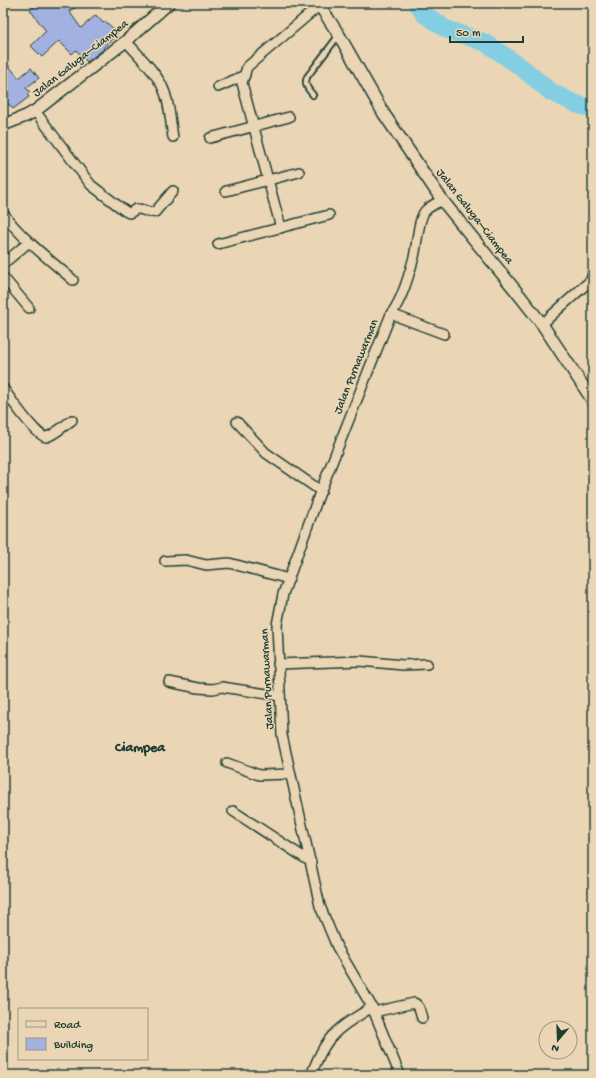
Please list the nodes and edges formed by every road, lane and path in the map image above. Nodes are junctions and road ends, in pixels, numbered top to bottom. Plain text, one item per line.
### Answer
1 (169, 3) edge
2 (319, 4) edge
3 (339, 35) junction
4 (126, 41) junction
5 (245, 75) junction
6 (218, 87) dead end
7 (313, 95) dead end
8 (35, 111) junction
9 (289, 117) dead end
10 (3, 125) edge
11 (254, 127) junction
12 (173, 137) dead end
13 (210, 138) dead end
14 (299, 172) dead end
15 (268, 181) junction
16 (173, 191) dead end
17 (226, 192) dead end
18 (442, 200) junction
19 (3, 213) edge
20 (329, 215) dead end
21 (281, 228) junction
22 (29, 242) junction
23 (218, 244) dead end
24 (3, 264) edge
25 (593, 273) edge
26 (3, 277) edge
27 (73, 280) dead end
28 (29, 308) dead end
29 (391, 314) junction
30 (542, 324) junction
31 (444, 334) dead end
32 (3, 388) edge
33 (593, 401) edge
34 (72, 420) dead end
35 (237, 422) dead end
36 (321, 491) junction
37 (166, 561) dead end
38 (289, 579) junction
39 (278, 664) junction
40 (427, 664) dead end
41 (169, 682) dead end
42 (280, 696) junction
43 (227, 763) dead end
44 (290, 774) junction
45 (233, 811) dead end
46 (310, 862) junction
47 (373, 1010) junction
48 (422, 1018) dead end
49 (311, 1075) edge
50 (400, 1075) edge

1 - 4 street, Jalan Galuga–Ciampea
2 - 3 street, Jalan Galuga–Ciampea
2 - 5 street
3 - 7 lane
3 - 18 street, Jalan Galuga–Ciampea
4 - 8 street, Jalan Galuga–Ciampea
4 - 12 street
5 - 6 street
5 - 11 street
8 - 10 street, Jalan Galuga–Ciampea
8 - 16 street
9 - 11 street
11 - 13 street
11 - 15 street
14 - 15 street
15 - 17 street
15 - 21 street
18 - 29 street, Jalan Purnawarman
18 - 30 street, Jalan Galuga–Ciampea
19 - 22 street
20 - 21 street
21 - 23 street
22 - 24 street
22 - 27 street
25 - 30 street
26 - 28 street
29 - 31 street
29 - 36 street, Jalan Purnawarman
30 - 33 street, Jalan Galuga–Ciampea
32 - 34 street
35 - 36 street
36 - 38 street, Jalan Purnawarman
37 - 38 street
38 - 39 street, Jalan Purnawarman
39 - 40 street
39 - 42 street, Jalan Purnawarman
41 - 42 street
42 - 44 street, Jalan Purnawarman
43 - 44 street
44 - 46 street, Jalan Purnawarman
45 - 46 street
46 - 47 street, Jalan Purnawarman
47 - 48 street
47 - 49 street
47 - 50 street, Jalan Purnawarman

